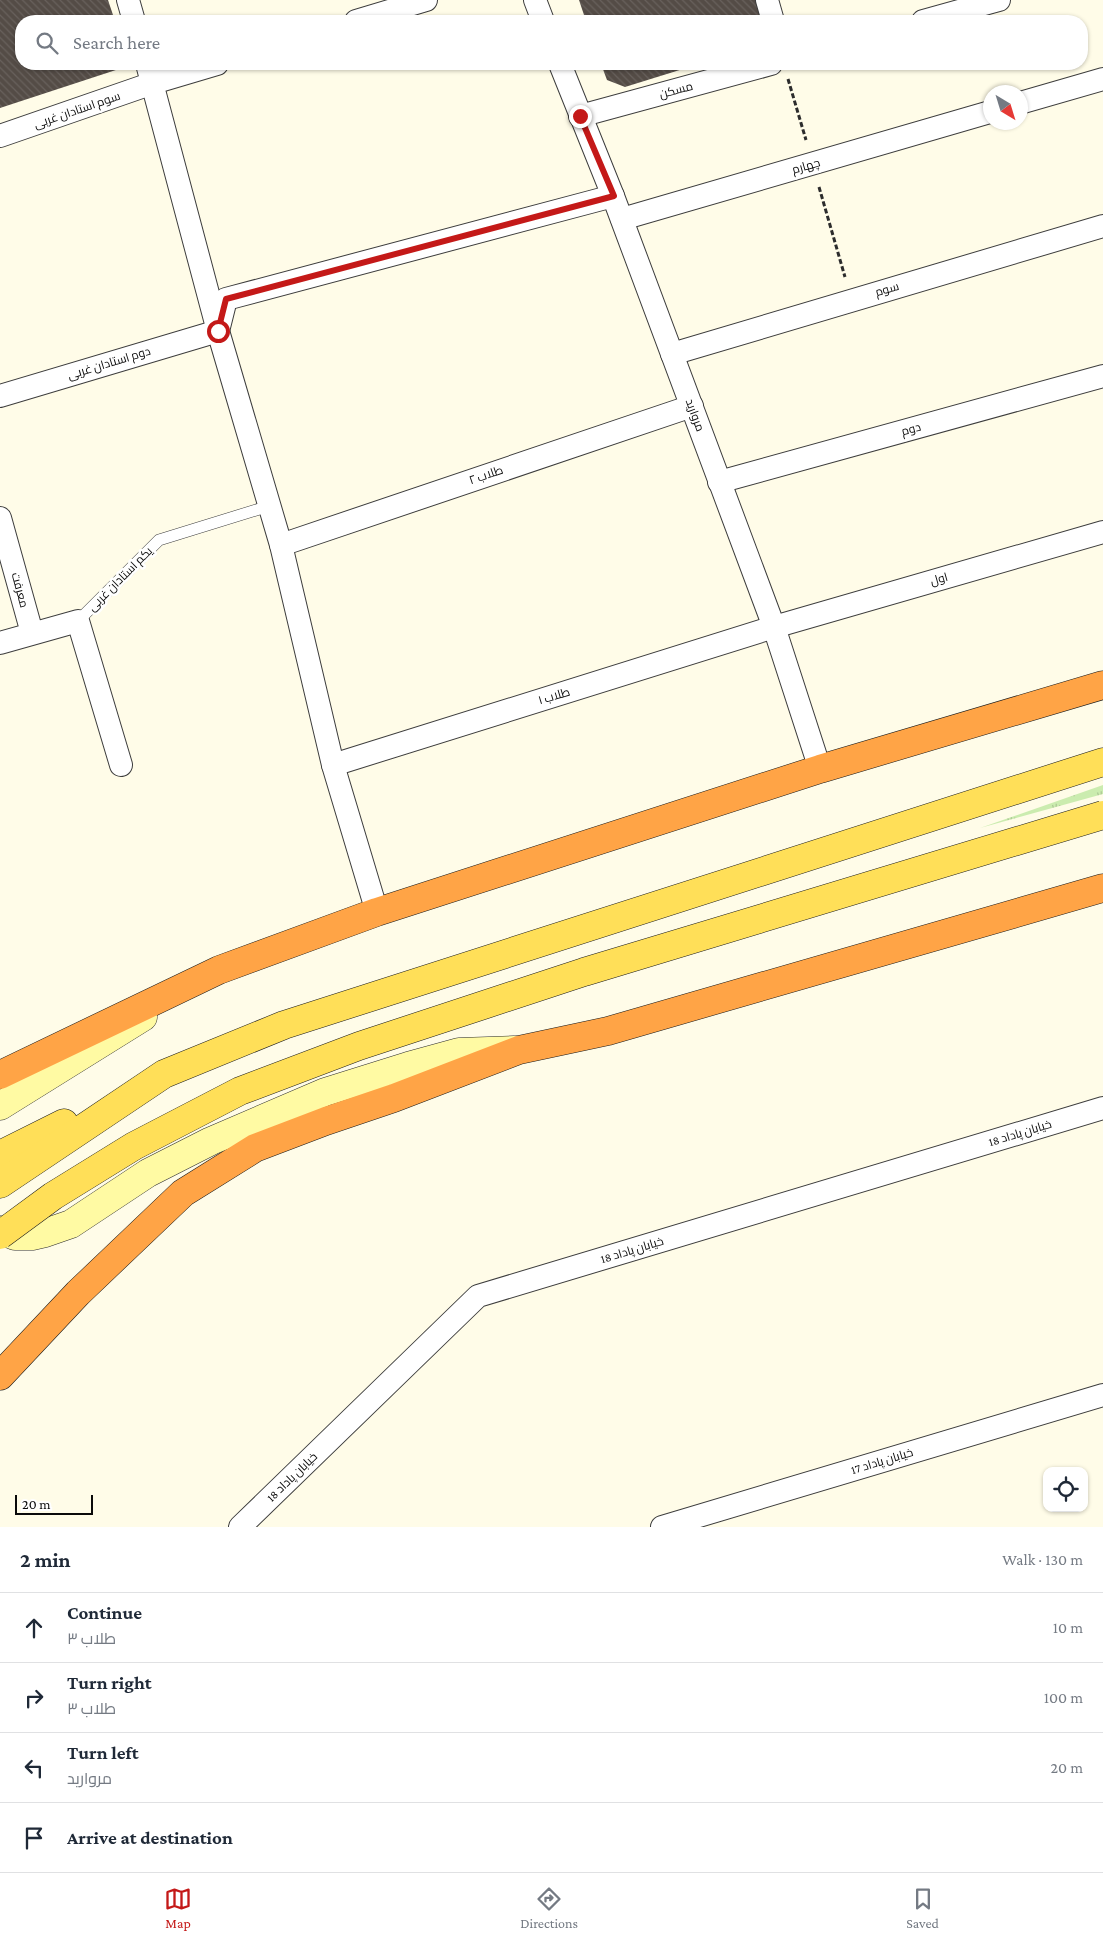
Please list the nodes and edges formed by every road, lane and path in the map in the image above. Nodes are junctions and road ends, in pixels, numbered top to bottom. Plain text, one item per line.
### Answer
1 (128, 0) edge
2 (426, 0) edge
3 (535, 0) edge
4 (767, 0) edge
5 (999, 0) edge
6 (132, 15) edge
7 (376, 15) edge
8 (541, 15) edge
9 (771, 15) edge
10 (945, 15) edge
11 (177, 70) edge
12 (562, 70) edge
13 (749, 70) edge
14 (150, 74) edge
15 (1103, 80) edge
16 (1028, 102) edge
17 (983, 114) edge
18 (580, 116) junction
19 (0, 136) edge
20 (614, 196) junction
21 (622, 219) junction
22 (1103, 226) edge
23 (218, 331) junction
24 (672, 354) junction
25 (1103, 376) edge
26 (0, 396) edge
27 (692, 406) junction
28 (719, 482) junction
29 (269, 506) junction
30 (0, 518) edge
31 (1103, 532) edge
32 (281, 545) junction
33 (78, 621) junction
34 (774, 627) junction
35 (32, 633) junction
36 (0, 643) edge
37 (1103, 685) edge
38 (1103, 762) edge
39 (333, 764) junction
40 (121, 765) dead end
41 (820, 769) junction
42 (1103, 815) edge
43 (1103, 888) edge
44 (377, 912) junction
45 (219, 970) junction
46 (519, 1050) junction
47 (164, 1074) junction
48 (0, 1075) edge
49 (0, 1106) edge
50 (1103, 1108) edge
51 (0, 1155) edge
52 (0, 1184) edge
53 (0, 1230) edge
54 (0, 1235) edge
55 (0, 1376) edge
56 (1103, 1394) edge
57 (240, 1527) edge
58 (662, 1527) edge

1 - 6 street
2 - 7 street
3 - 8 street
4 - 9 street
5 - 10 street
11 - 14 street, سوم استادان غربی
12 - 18 street, مروارید
13 - 18 street, مسکن
14 - 19 street, سوم استادان غربی
14 - 23 street
15 - 16 street
17 - 21 street, چهارم
18 - 20 street, مروارید
20 - 21 street, مروارید
20 - 23 street
21 - 24 street, مروارید
22 - 24 street, سوم
23 - 26 street, دوم استادان غربی
23 - 29 street
24 - 27 street, مروارید
25 - 28 street, دوم
27 - 28 street, مروارید
27 - 32 street, طلاب ۲
28 - 34 street, مروارید
29 - 32 street
29 - 33 lane, یکم استادان غربی
30 - 35 street, معرفت
31 - 34 street, اول
32 - 39 street
33 - 35 street, یکم استادان غربی
33 - 40 street
34 - 39 street, طلاب ۱
34 - 41 street, مروارید
35 - 36 street, یکم استادان غربی
37 - 41 highway
38 - 47 main road
39 - 44 street
41 - 44 highway
42 - 54 main road, bridge
43 - 46 highway
44 - 45 highway
45 - 48 highway
45 - 49 street
46 - 53 street
46 - 55 highway
47 - 51 main road
47 - 52 main road
50 - 57 street, خیابان پاداد 18
56 - 58 street, خیابان پاداد 17

